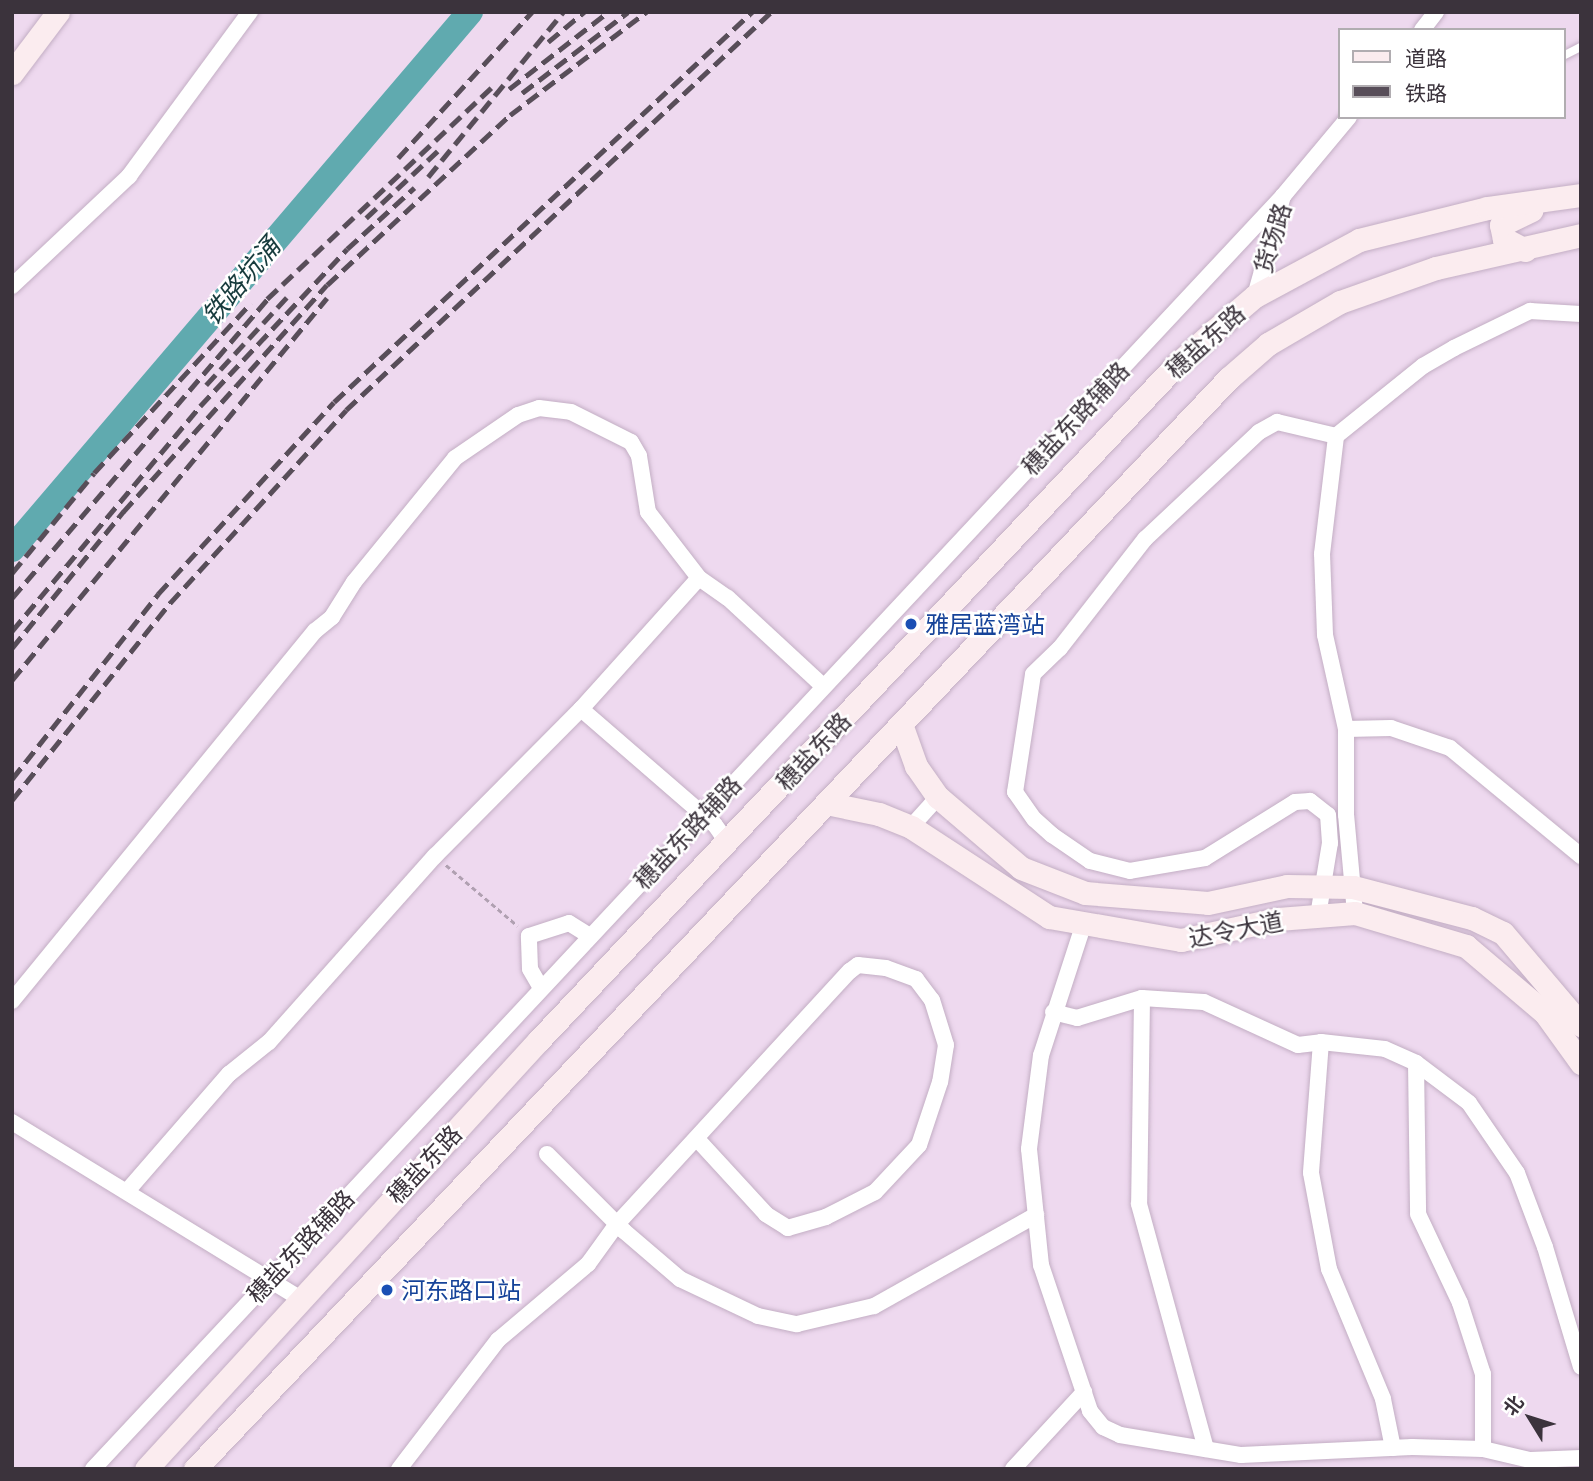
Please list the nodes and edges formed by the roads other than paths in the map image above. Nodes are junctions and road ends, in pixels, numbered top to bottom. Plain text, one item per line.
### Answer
1 (58, 12) edge
2 (250, 12) edge
3 (1581, 47) edge
4 (1565, 55) edge
5 (12, 72) edge
6 (1347, 119) edge
7 (1581, 195) edge
8 (1283, 196) junction
9 (1558, 200) junction
10 (1581, 235) edge
11 (1525, 250) junction
12 (12, 286) edge
13 (1255, 296) junction
14 (1581, 314) edge
15 (1336, 436) junction
16 (699, 579) junction
17 (823, 686) junction
18 (581, 709) junction
19 (901, 724) junction
20 (1346, 729) junction
21 (938, 797) junction
22 (826, 803) junction
23 (703, 814) junction
24 (911, 827) junction
25 (727, 842) junction
26 (1581, 856) edge
27 (1323, 887) junction
28 (1353, 887) junction
29 (1355, 913) junction
30 (1318, 916) junction
31 (1084, 923) junction
32 (590, 936) junction
33 (541, 988) junction
34 (1142, 998) junction
35 (12, 1001) edge
36 (1053, 1012) junction
37 (1581, 1025) edge
38 (1321, 1042) junction
39 (1416, 1063) junction
40 (1581, 1063) edge
41 (12, 1122) edge
42 (698, 1140) junction
43 (547, 1154) dead end
44 (128, 1190) junction
45 (1036, 1215) junction
46 (617, 1224) junction
47 (271, 1278) junction
48 (299, 1298) junction
49 (1581, 1367) edge
50 (1084, 1392) junction
51 (1393, 1448) junction
52 (1206, 1449) junction
53 (1483, 1450) junction
54 (1581, 1458) edge
55 (93, 1469) edge
56 (146, 1469) edge
57 (195, 1469) edge
58 (398, 1469) edge
59 (1013, 1469) edge

1 - 5 main road
2 - 12 street
3 - 4 lane
6 - 8 street, 货场路
7 - 9 main road, 穗盐东路
8 - 13 street, 货场路
8 - 17 street, 穗盐东路辅路
9 - 11 main road
9 - 13 main road, 穗盐东路
10 - 11 main road, 穗盐东路
11 - 19 main road, 穗盐东路
13 - 25 main road, 穗盐东路
14 - 15 street
15 - 20 street
15 - 27 street
16 - 17 street
16 - 18 street
16 - 35 street
17 - 23 street, 穗盐东路辅路
18 - 23 street
18 - 44 street
19 - 21 main road, 达令大道
19 - 22 main road, 穗盐东路
20 - 26 street
20 - 28 street
21 - 24 street
21 - 27 main road, 达令大道
22 - 24 main road, 达令大道
22 - 57 main road, 穗盐东路
23 - 25 street
23 - 32 street, 穗盐东路辅路
24 - 31 main road, 达令大道
25 - 48 main road, 穗盐东路
27 - 28 main road, 达令大道
27 - 30 street
28 - 29 street
28 - 37 main road, 达令大道
29 - 30 main road, 达令大道
29 - 40 main road, 达令大道
30 - 31 main road, 达令大道
31 - 36 street
32 - 33 street, 穗盐东路辅路
32 - 33 street
33 - 47 street, 穗盐东路辅路
34 - 36 street
34 - 38 street
34 - 52 street
36 - 45 street
38 - 39 street
38 - 51 street
39 - 49 street
39 - 53 street
41 - 44 street
42 - 42 street
42 - 46 street
43 - 46 street
44 - 47 street
45 - 46 street
45 - 50 street
46 - 58 street
47 - 48 street
47 - 55 street, 穗盐东路辅路
48 - 56 main road, 穗盐东路
50 - 52 street
50 - 59 street
51 - 52 street
51 - 53 street
53 - 54 street

